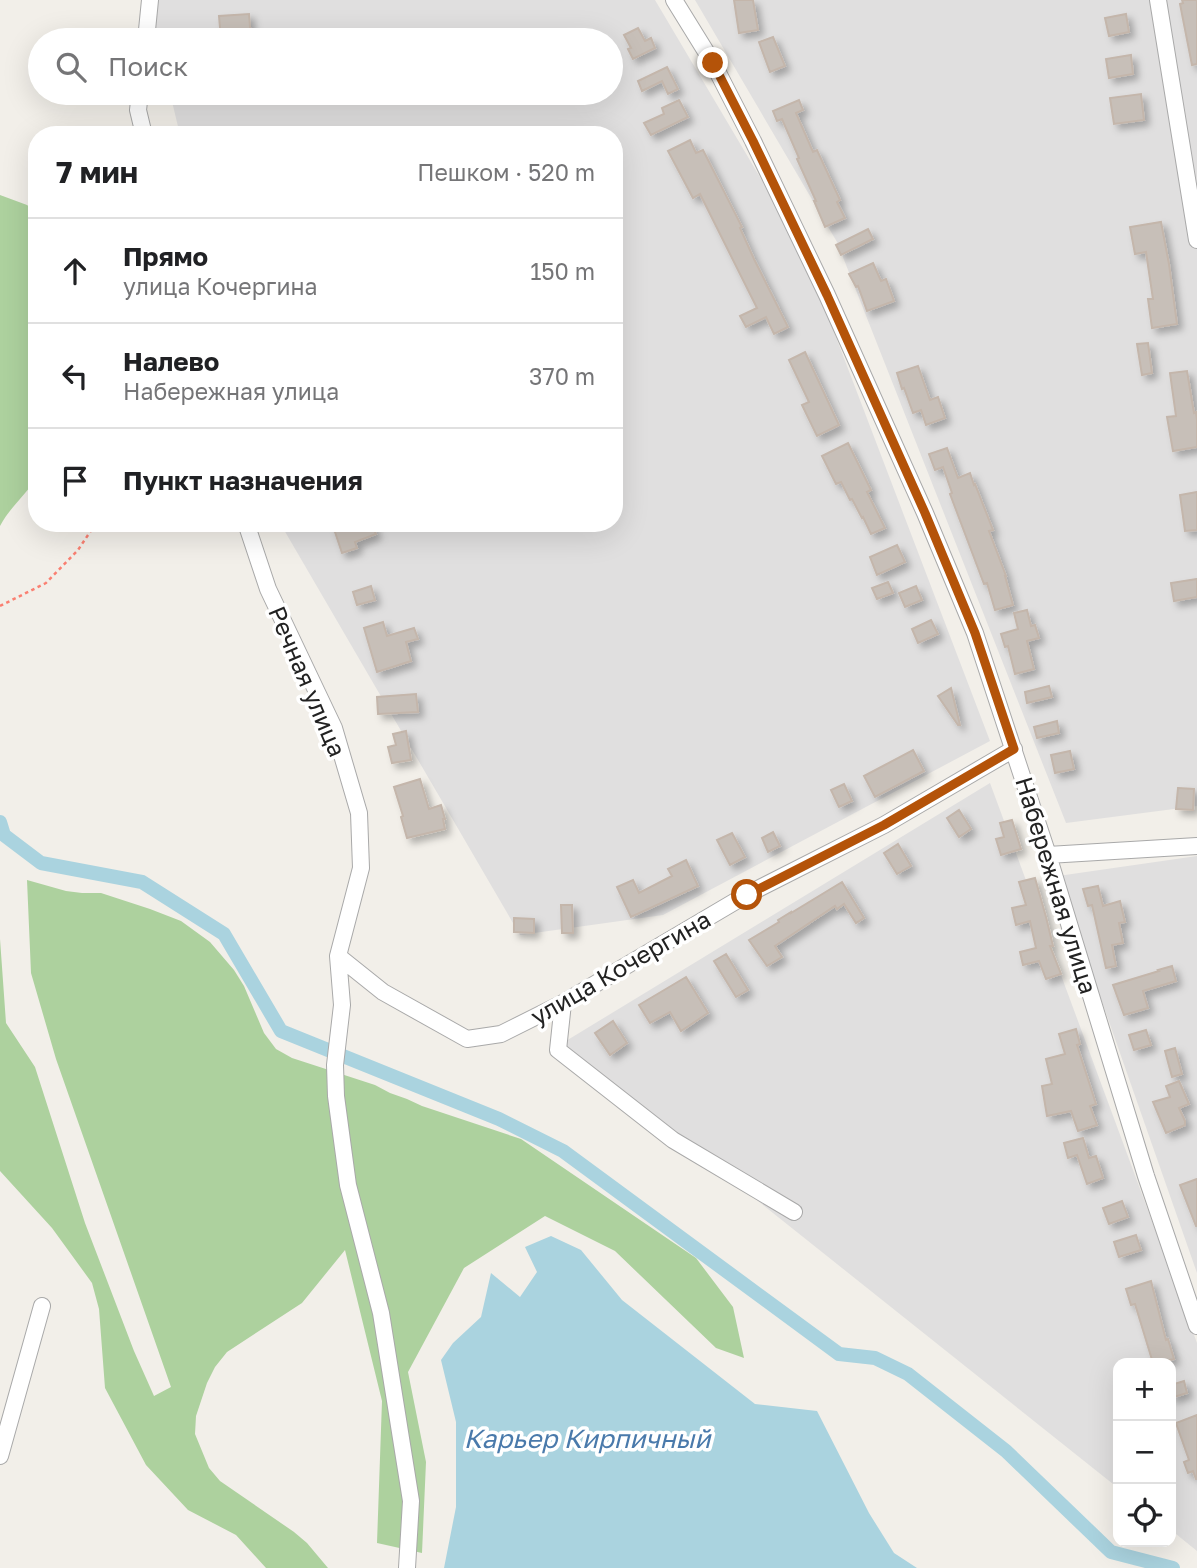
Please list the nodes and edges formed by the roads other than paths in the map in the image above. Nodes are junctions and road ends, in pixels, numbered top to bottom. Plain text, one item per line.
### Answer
1 (150, 0) edge
2 (674, 0) edge
3 (1158, 0) edge
4 (147, 28) edge
5 (139, 105) edge
6 (142, 126) edge
7 (1197, 240) edge
8 (249, 532) edge
9 (1014, 749) junction
10 (1197, 846) edge
11 (1048, 855) junction
12 (338, 956) junction
13 (563, 1003) junction
14 (794, 1212) dead end
15 (42, 1306) dead end
16 (1197, 1326) edge
17 (0, 1456) edge
18 (407, 1568) edge

1 - 4 street
2 - 9 street, Набережная улица
3 - 7 street
5 - 6 street
8 - 12 street, Речная улица
9 - 11 street, Набережная улица
9 - 13 street, улица Кочергина
10 - 11 street
11 - 16 street, Набережная улица
12 - 13 street, улица Кочергина
12 - 18 street, Речная улица
13 - 14 street
15 - 17 street

